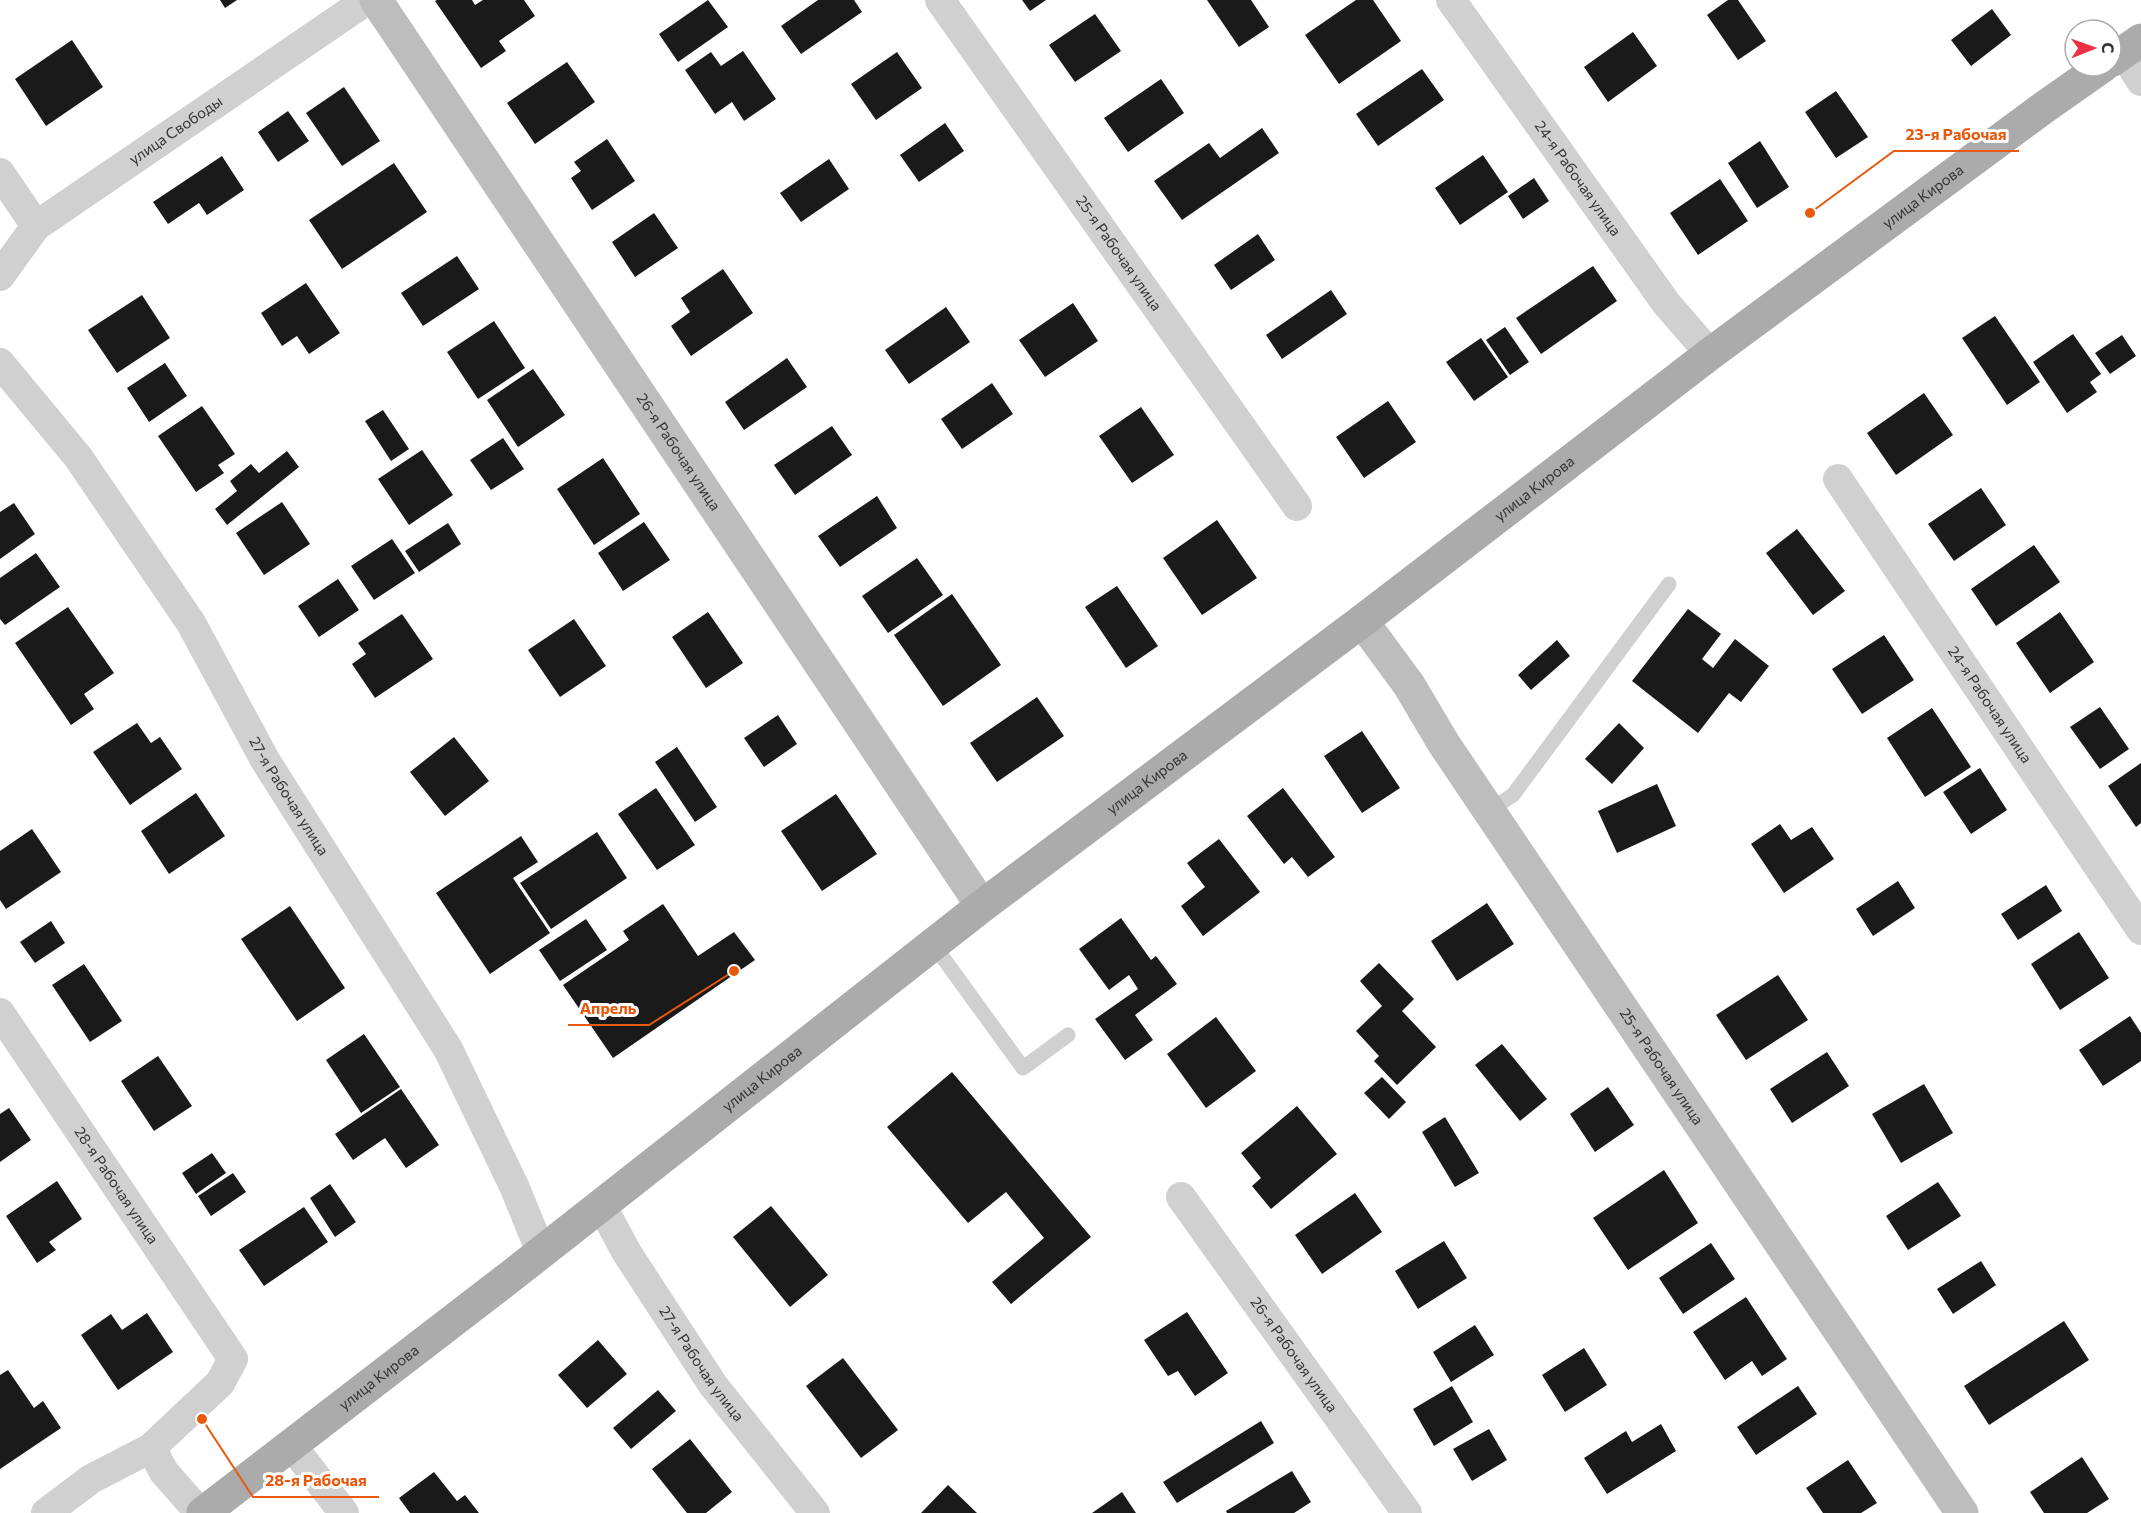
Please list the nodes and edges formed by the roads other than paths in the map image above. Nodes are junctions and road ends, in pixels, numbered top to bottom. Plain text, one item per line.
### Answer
1 (367, 0) edge
2 (376, 0) edge
3 (940, 0) edge
4 (1451, 0) edge
5 (2123, 59) edge
6 (2087, 78) edge
7 (2141, 81) edge
8 (0, 173) edge
9 (36, 226) junction
10 (0, 276) edge
11 (1710, 354) junction
12 (0, 363) edge
13 (1838, 479) dead end
14 (1297, 506) dead end
15 (1669, 584) dead end
16 (1362, 621) junction
17 (1490, 810) junction
18 (982, 906) junction
19 (2141, 930) edge
20 (933, 944) junction
21 (0, 1013) edge
22 (1068, 1035) dead end
23 (1181, 1197) dead end
24 (601, 1205) junction
25 (541, 1252) junction
26 (292, 1446) junction
27 (151, 1448) junction
28 (46, 1513) edge
29 (202, 1513) edge
30 (344, 1513) edge
31 (815, 1513) edge
32 (1407, 1513) edge
33 (1962, 1513) edge

1 - 9 street, улица Свободы
2 - 18 main road, 26-я Рабочая улица
3 - 14 street, 25-я Рабочая улица
4 - 11 street, 24-я Рабочая улица
5 - 7 street
6 - 11 main road, улица Кирова
8 - 9 street
9 - 10 street, улица Свободы
11 - 16 main road, улица Кирова
12 - 25 street, 27-я Рабочая улица
13 - 19 street, 24-я Рабочая улица
15 - 17 lane
16 - 17 main road, 25-я Рабочая улица
16 - 18 main road, улица Кирова
17 - 33 main road, 25-я Рабочая улица
18 - 20 main road, улица Кирова
20 - 22 lane
20 - 24 main road, улица Кирова
21 - 27 street, 28-я Рабочая улица
23 - 32 street, 26-я Рабочая улица
24 - 25 main road, улица Кирова
24 - 31 street, 27-я Рабочая улица
25 - 26 main road, улица Кирова
26 - 29 main road, улица Кирова
26 - 30 street
27 - 28 street
27 - 29 street

